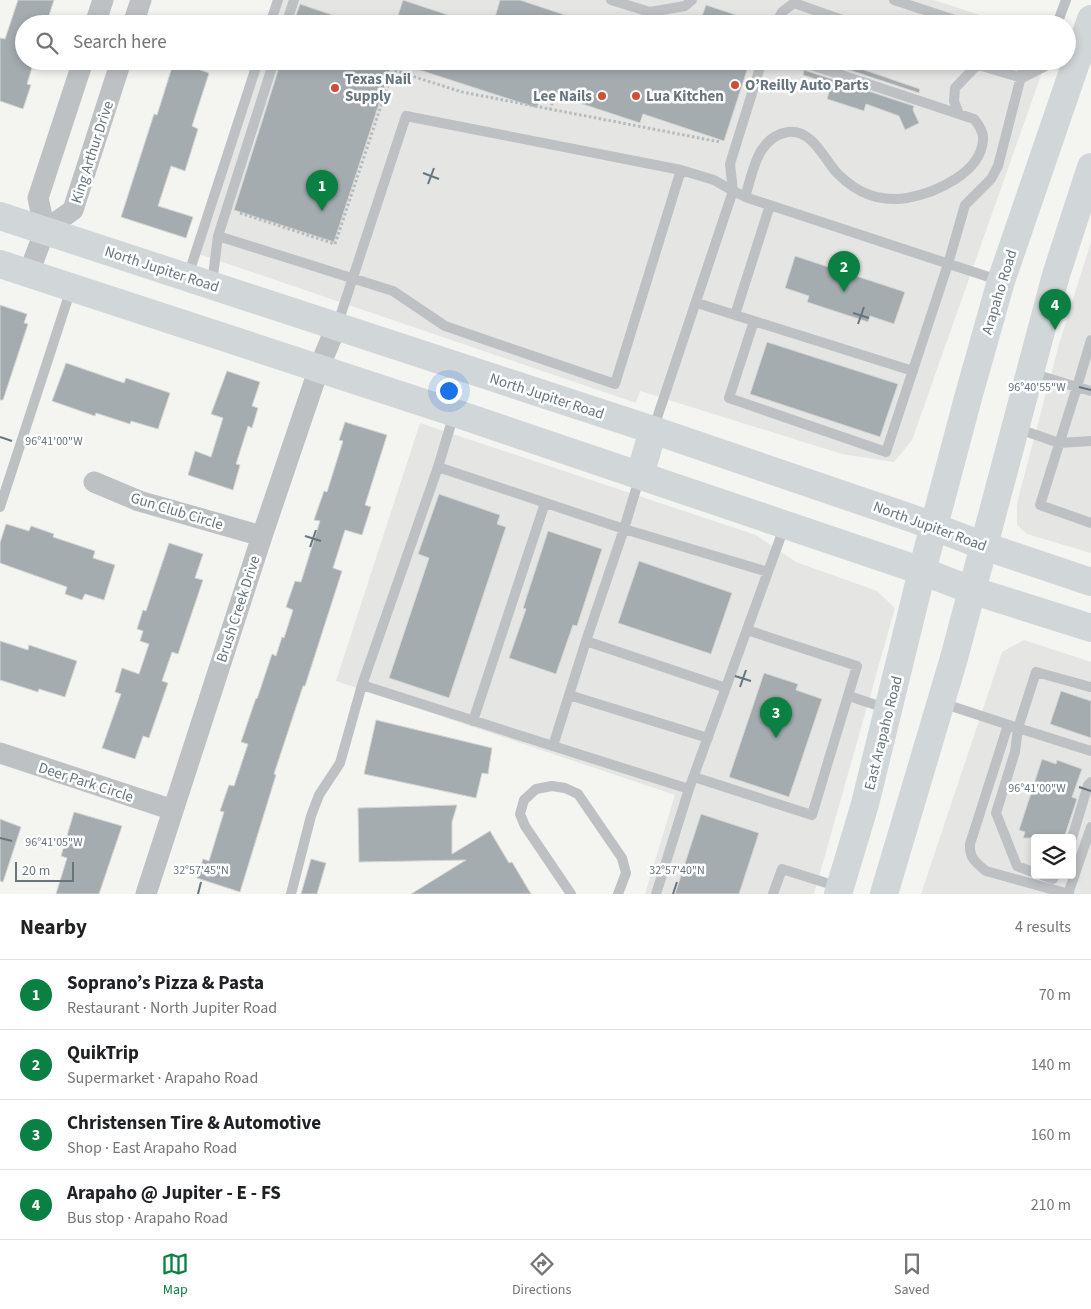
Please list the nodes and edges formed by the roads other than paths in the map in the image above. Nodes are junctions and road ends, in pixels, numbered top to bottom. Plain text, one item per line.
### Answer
1 (103, 0) edge
2 (141, 0) edge
3 (278, 0) edge
4 (294, 0) edge
5 (611, 0) edge
6 (692, 0) edge
7 (894, 0) edge
8 (1066, 0) edge
9 (99, 15) edge
10 (136, 15) edge
11 (273, 15) edge
12 (289, 15) edge
13 (780, 15) edge
14 (828, 15) edge
15 (940, 15) edge
16 (1060, 15) edge
17 (1083, 40) edge
18 (1076, 61) edge
19 (80, 70) edge
20 (118, 70) edge
21 (256, 70) edge
22 (271, 70) edge
23 (759, 70) edge
24 (826, 70) edge
25 (972, 70) edge
26 (994, 70) edge
27 (1023, 70) edge
28 (1038, 70) edge
29 (1073, 70) edge
30 (1022, 78) junction
31 (959, 114) junction
32 (1091, 167) edge
33 (682, 170) junction
34 (733, 191) junction
35 (745, 197) junction
36 (770, 205) junction
37 (0, 216) edge
38 (45, 230) junction
39 (218, 236) junction
40 (0, 264) edge
41 (948, 264) junction
42 (28, 274) junction
43 (353, 279) junction
44 (200, 281) junction
45 (1001, 281) junction
46 (71, 288) junction
47 (697, 303) junction
48 (734, 315) junction
49 (754, 321) junction
50 (336, 327) junction
51 (1091, 340) edge
52 (319, 368) junction
53 (913, 371) junction
54 (1030, 372) junction
55 (1077, 387) junction
56 (1091, 391) edge
57 (455, 413) junction
58 (1015, 428) junction
59 (653, 430) junction
60 (1091, 441) edge
61 (1059, 443) junction
62 (438, 466) junction
63 (640, 475) junction
64 (94, 482) dead end
65 (545, 503) junction
66 (0, 507) edge
67 (1091, 523) edge
68 (785, 525) junction
69 (934, 526) junction
70 (624, 529) junction
71 (262, 536) junction
72 (984, 546) junction
73 (922, 571) junction
74 (768, 572) junction
75 (1091, 582) edge
76 (971, 590) junction
77 (1091, 628) edge
78 (747, 630) junction
79 (586, 641) junction
80 (362, 685) junction
81 (1091, 686) edge
82 (726, 688) junction
83 (569, 694) junction
84 (849, 696) junction
85 (941, 703) junction
86 (889, 709) junction
87 (473, 721) junction
88 (1013, 726) junction
89 (708, 738) junction
90 (553, 746) junction
91 (1091, 751) edge
92 (0, 753) edge
93 (694, 777) junction
94 (1091, 782) edge
95 (689, 789) junction
96 (173, 810) junction
97 (1091, 827) edge
98 (1073, 834) edge
99 (1031, 872) edge
100 (839, 891) edge
101 (146, 894) edge
102 (291, 894) edge
103 (571, 894) edge
104 (618, 894) edge
105 (656, 894) edge
106 (773, 894) edge
107 (884, 894) edge
108 (1069, 894) edge

1 - 9 street
2 - 10 street
3 - 11 lane
4 - 12 lane
5 - 6 lane
7 - 15 lane
8 - 16 lane
13 - 14 lane
17 - 18 main road, Arapaho Road
19 - 38 street
20 - 38 street, King Arthur Drive
21 - 44 lane
22 - 39 lane
23 - 34 lane
24 - 31 lane
25 - 31 lane
26 - 30 lane
27 - 30 lane
28 - 30 lane
29 - 45 main road, Arapaho Road
30 - 41 lane
31 - 35 lane
32 - 54 main road
33 - 34 lane
33 - 43 lane
33 - 43 lane
34 - 35 lane
34 - 47 lane
35 - 36 lane
36 - 41 lane
36 - 48 lane
37 - 38 main road, North Jupiter Road
38 - 42 street
38 - 44 main road, North Jupiter Road
39 - 43 lane
39 - 44 lane
40 - 42 main road
41 - 45 lane
41 - 53 lane
42 - 46 main road
43 - 50 lane
44 - 50 main road, North Jupiter Road
45 - 69 main road, Arapaho Road
46 - 52 main road
46 - 66 lane
47 - 48 lane
47 - 59 lane
48 - 49 lane
49 - 53 lane
49 - 53 lane
50 - 52 street, Brush Creek Drive
50 - 59 main road, North Jupiter Road
51 - 55 lane
52 - 57 main road
52 - 71 street, Brush Creek Drive
54 - 55 lane
54 - 58 main road
55 - 56 lane
55 - 61 lane
57 - 62 lane
57 - 63 main road
58 - 61 lane
58 - 72 main road
59 - 63 main road
59 - 69 main road, North Jupiter Road
60 - 61 lane
61 - 67 lane
62 - 65 lane
62 - 80 lane
63 - 68 main road
63 - 70 lane
64 - 71 street, Gun Club Circle
65 - 70 lane
65 - 87 lane
68 - 73 main road
68 - 74 lane
69 - 72 main road, North Jupiter Road
69 - 73 main road, Arapaho Road
70 - 74 lane
70 - 79 lane
71 - 96 street, Brush Creek Drive
72 - 75 main road, North Jupiter Road
72 - 76 main road
73 - 76 main road
73 - 86 main road, East Arapaho Road
74 - 78 lane
76 - 77 main road
76 - 85 main road
78 - 82 lane
78 - 84 lane
79 - 82 lane
79 - 83 lane
80 - 87 lane
80 - 102 lane
81 - 88 lane
82 - 89 lane
83 - 89 lane
83 - 90 lane
84 - 86 lane
84 - 93 lane
85 - 88 lane
85 - 107 main road
86 - 100 main road, East Arapaho Road
87 - 90 lane
88 - 91 lane
88 - 99 lane
88 - 108 lane
89 - 93 lane
90 - 95 lane
92 - 96 street, Deer Park Circle
93 - 95 lane
94 - 98 lane
95 - 105 lane
96 - 101 street, Brush Creek Drive
97 - 108 lane
100 - 106 lane
103 - 104 lane

